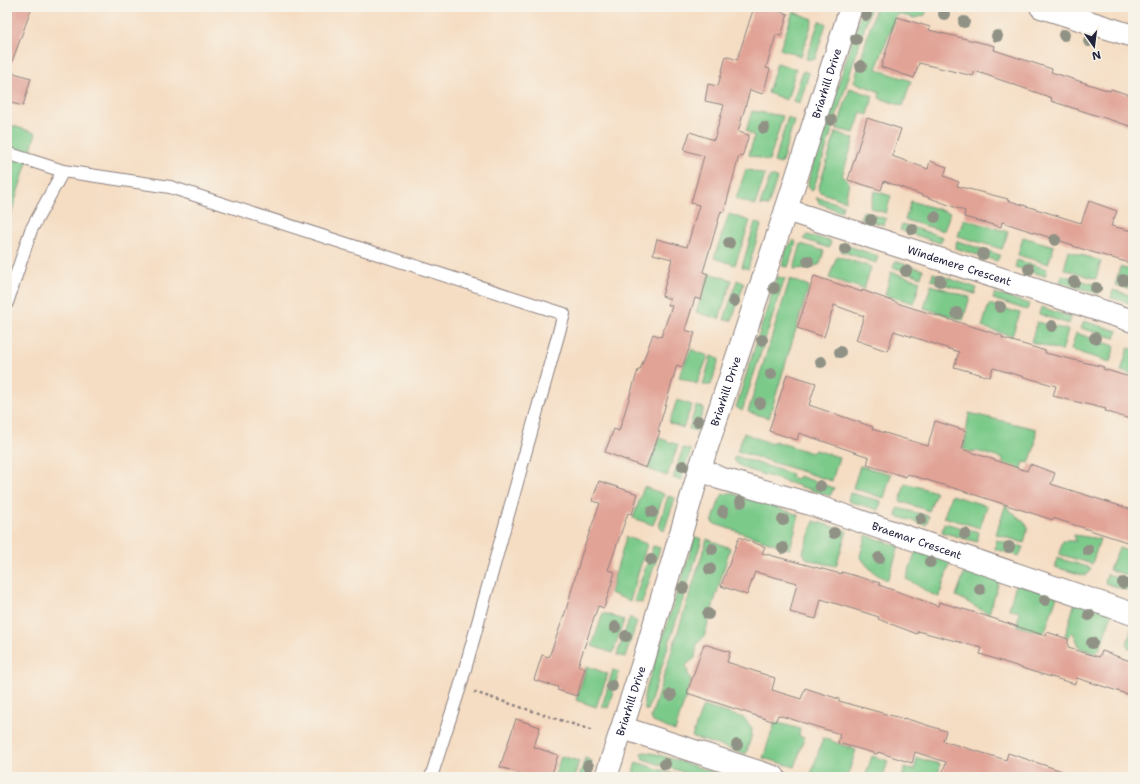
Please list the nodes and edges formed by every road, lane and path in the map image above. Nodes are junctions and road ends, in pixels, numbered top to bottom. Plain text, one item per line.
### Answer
1 (851, 7) edge
2 (1041, 7) edge
3 (1133, 36) edge
4 (7, 153) edge
5 (63, 171) junction
6 (786, 210) junction
7 (7, 303) edge
8 (1133, 321) edge
9 (700, 468) junction
10 (1133, 614) edge
11 (460, 687) junction
12 (622, 728) junction
13 (591, 730) dead end
14 (431, 777) edge
15 (606, 777) edge
16 (774, 777) edge

1 - 6 street, Briarhill Drive
2 - 3 street
4 - 5 lane
5 - 7 lane
5 - 11 lane
6 - 8 street, Windemere Crescent
6 - 9 street, Briarhill Drive
9 - 10 street, Braemar Crescent
9 - 12 street, Briarhill Drive
11 - 13 path
11 - 14 lane
12 - 15 street, Briarhill Drive
12 - 16 street

